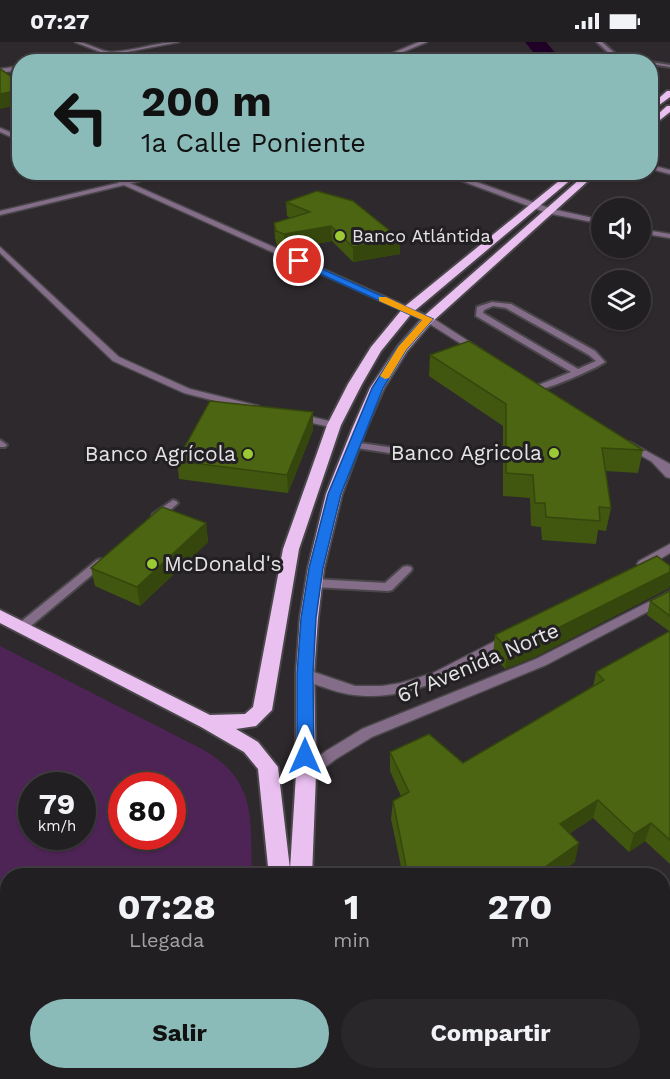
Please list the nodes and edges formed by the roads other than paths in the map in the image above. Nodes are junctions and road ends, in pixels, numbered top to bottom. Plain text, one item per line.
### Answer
1 (78, 42) edge
2 (176, 42) edge
3 (424, 42) edge
4 (599, 42) edge
5 (110, 54) joint
6 (393, 54) edge
7 (612, 54) edge
8 (662, 87) dead end
9 (667, 95) edge
10 (670, 108) edge
11 (658, 118) edge
12 (117, 180) edge
13 (138, 180) edge
14 (463, 180) edge
15 (567, 180) edge
16 (585, 180) edge
17 (124, 183) junction
18 (536, 206) junction
19 (550, 211) junction
20 (0, 213) edge
21 (591, 220) edge
22 (651, 233) edge
23 (670, 236) edge
24 (0, 249) edge
25 (408, 310) junction
26 (428, 319) junction
27 (489, 357) edge
28 (577, 372) junction
29 (529, 382) edge
30 (539, 388) junction
31 (549, 394) edge
32 (269, 411) edge
33 (291, 416) edge
34 (334, 425) junction
35 (618, 437) edge
36 (353, 445) junction
37 (423, 455) dead end
38 (657, 462) junction
39 (670, 469) edge
40 (670, 475) edge
41 (173, 503) dead end
42 (147, 525) edge
43 (670, 548) edge
44 (111, 554) edge
45 (635, 568) edge
46 (407, 569) dead end
47 (314, 584) junction
48 (670, 595) edge
49 (0, 616) edge
50 (22, 627) junction
51 (523, 631) edge
52 (305, 674) junction
53 (208, 722) junction
54 (306, 774) junction
55 (279, 868) edge
56 (301, 868) edge

1 - 5 street
2 - 5 street
3 - 6 street
4 - 7 lane
8 - 9 highway
10 - 11 highway
12 - 17 street
13 - 17 street
14 - 18 street
15 - 18 highway
16 - 19 highway
17 - 20 street
17 - 25 street
18 - 19 street
18 - 25 highway
19 - 21 street
19 - 26 highway
22 - 23 street
24 - 32 street
25 - 26 street
25 - 34 highway
26 - 27 street
26 - 36 highway
28 - 28 lane
28 - 30 lane
29 - 30 street
30 - 31 street
33 - 34 street
34 - 53 highway
35 - 38 street
36 - 37 lane
36 - 47 highway
38 - 39 street
38 - 40 street
41 - 42 lane
43 - 45 street
44 - 50 lane
46 - 47 lane
47 - 52 highway
48 - 54 street, 67 Avenida Norte
49 - 50 highway
50 - 53 highway
51 - 52 street, 67 Avenida Norte
52 - 54 highway
53 - 55 highway
54 - 56 highway

